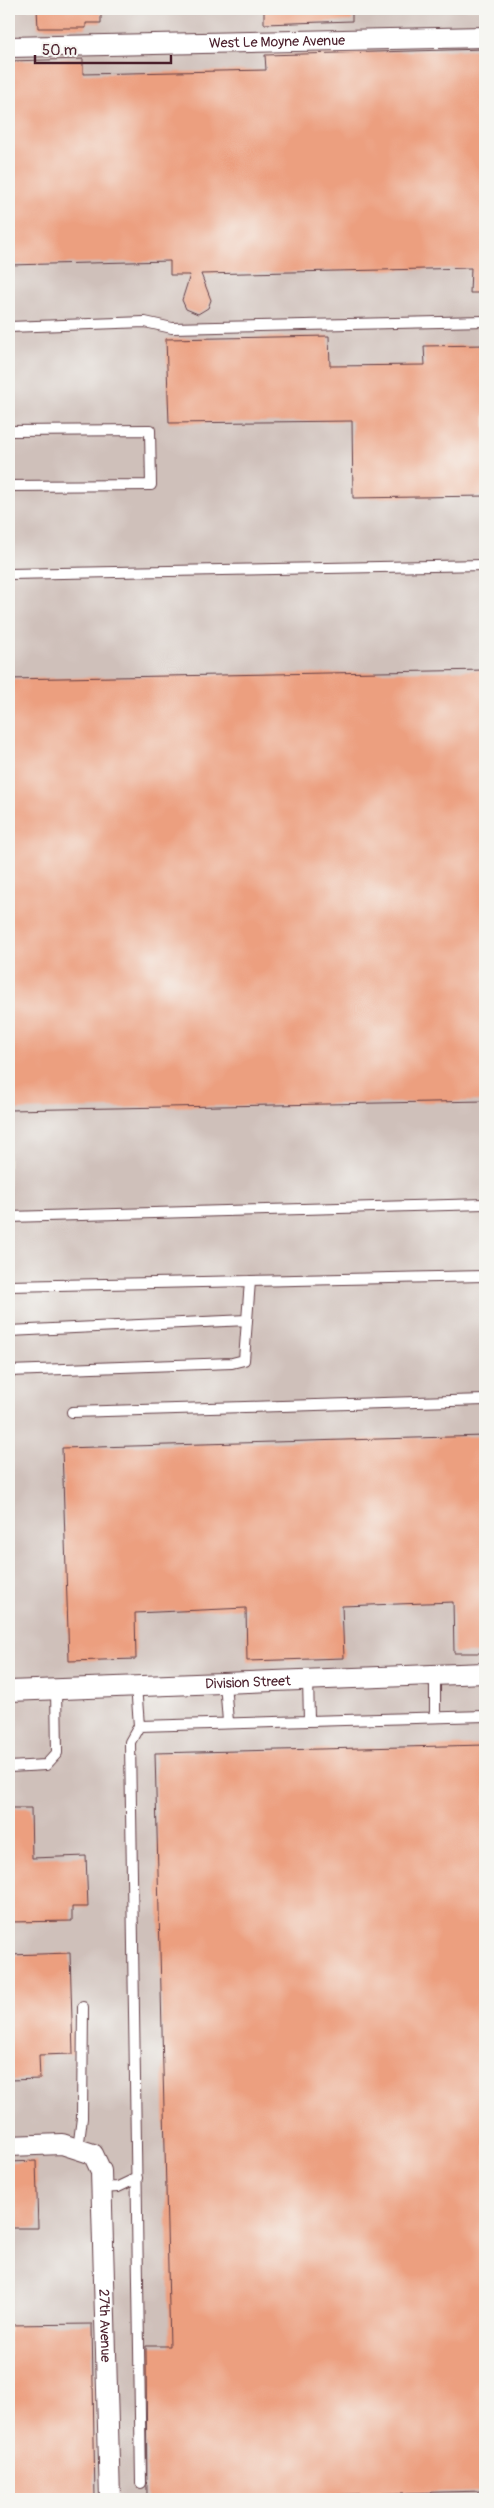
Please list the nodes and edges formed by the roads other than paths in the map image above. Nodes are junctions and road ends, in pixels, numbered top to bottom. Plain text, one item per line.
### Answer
1 (485, 37) edge
2 (9, 47) edge
3 (485, 321) edge
4 (9, 327) edge
5 (9, 431) edge
6 (9, 486) edge
7 (485, 565) edge
8 (9, 574) edge
9 (485, 1204) edge
10 (9, 1217) edge
11 (485, 1276) edge
12 (250, 1280) junction
13 (9, 1286) edge
14 (247, 1320) junction
15 (9, 1331) edge
16 (9, 1371) edge
17 (485, 1400) edge
18 (72, 1412) dead end
19 (485, 1673) edge
20 (435, 1674) junction
21 (308, 1680) junction
22 (225, 1682) junction
23 (136, 1685) junction
24 (56, 1689) junction
25 (9, 1691) edge
26 (435, 1716) junction
27 (485, 1716) edge
28 (309, 1719) junction
29 (228, 1722) junction
30 (139, 1726) junction
31 (9, 1767) edge
32 (84, 2006) dead end
33 (9, 2146) edge
34 (86, 2152) junction
35 (137, 2178) junction
36 (101, 2188) junction
37 (141, 2483) dead end
38 (110, 2499) edge

1 - 2 street, West Le Moyne Avenue
3 - 4 lane
5 - 6 lane
7 - 8 lane
9 - 10 lane
11 - 12 lane
12 - 13 lane
12 - 14 lane
14 - 15 lane
14 - 16 lane
17 - 18 lane
19 - 20 street, Division Street
20 - 21 street, Division Street
20 - 26 lane
21 - 22 street, Division Street
21 - 28 lane
22 - 23 street, Division Street
22 - 29 lane
23 - 24 street, Division Street
23 - 30 lane
24 - 25 street, Division Street
24 - 31 lane
26 - 27 lane
26 - 28 lane
28 - 29 lane
29 - 30 lane
30 - 35 lane
32 - 34 lane
33 - 34 street
34 - 36 street, 27th Avenue
35 - 36 lane
35 - 37 lane
36 - 38 street, 27th Avenue

